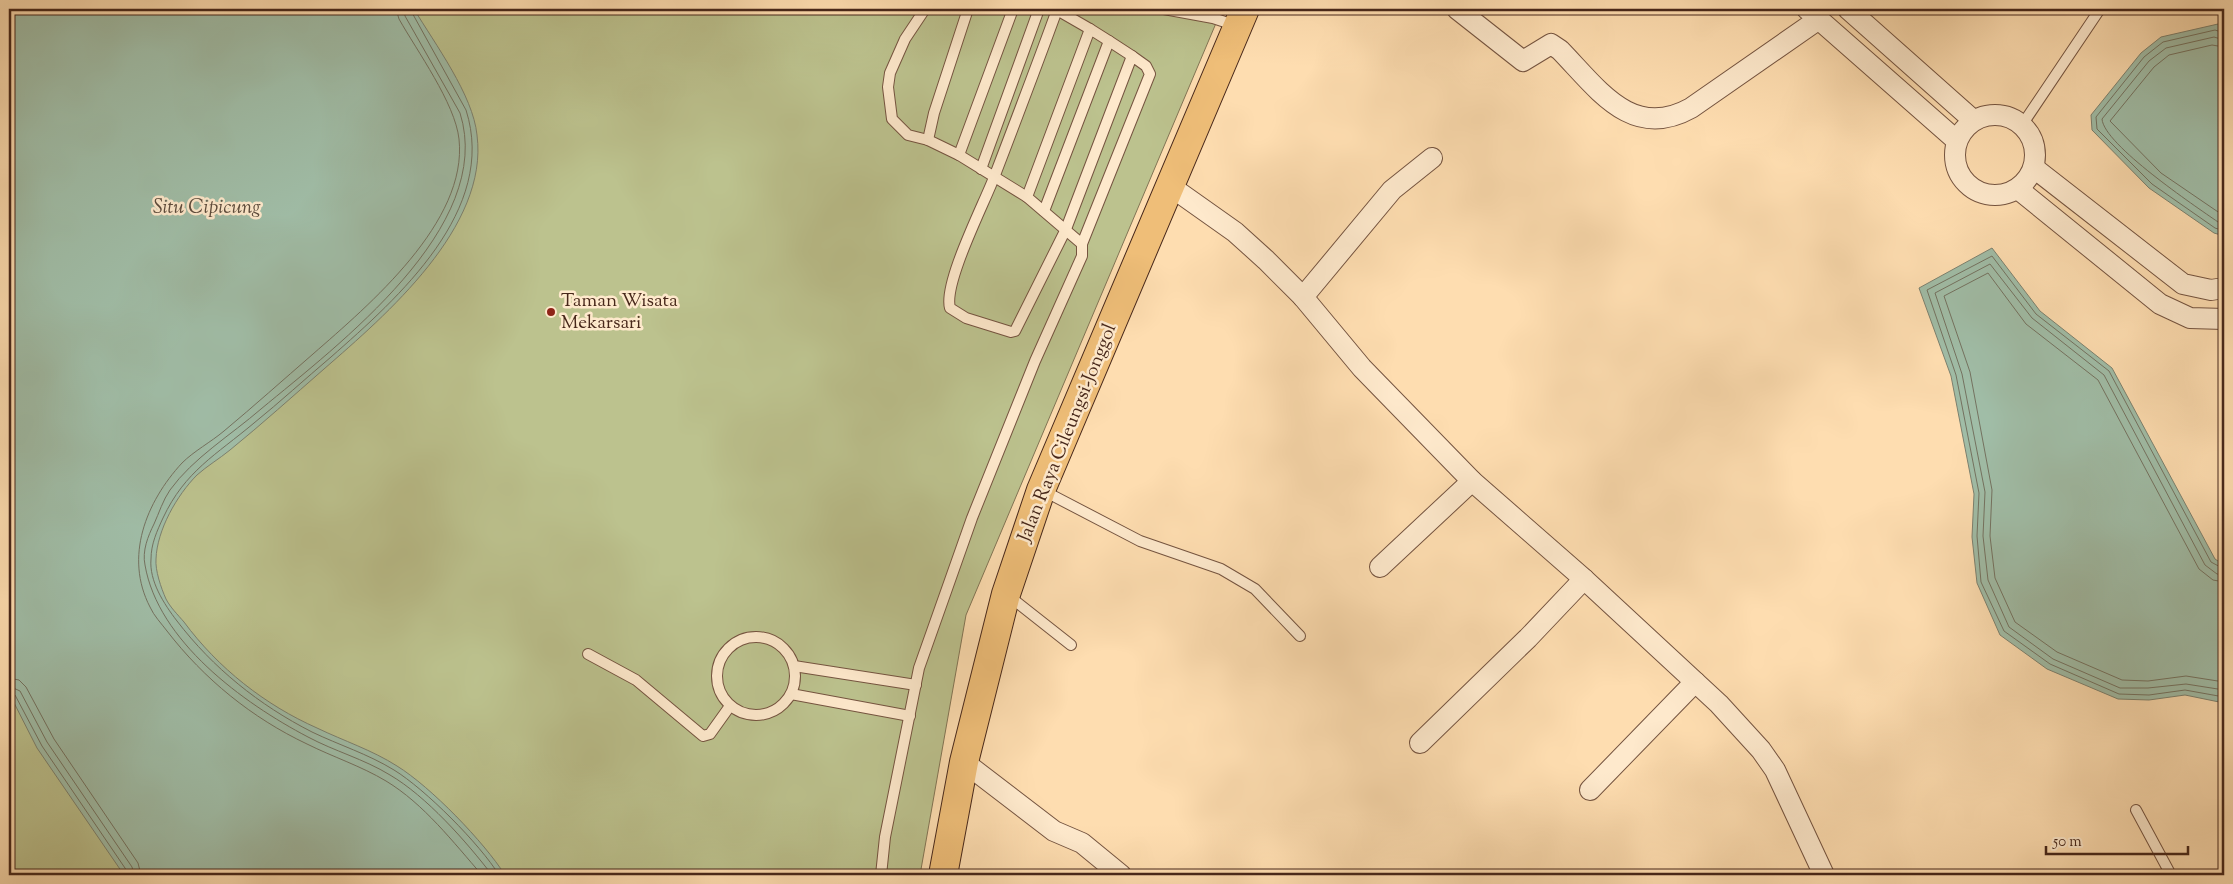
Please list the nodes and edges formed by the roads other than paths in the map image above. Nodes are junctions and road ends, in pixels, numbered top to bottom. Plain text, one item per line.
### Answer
1 (925, 9) edge
2 (968, 9) edge
3 (1013, 9) edge
4 (1039, 9) edge
5 (1164, 9) edge
6 (1457, 9) edge
7 (1848, 9) edge
8 (2100, 9) edge
9 (1055, 10) edge
10 (1813, 14) edge
11 (1242, 17) edge
12 (1090, 29) junction
13 (1108, 42) junction
14 (1132, 56) junction
15 (1973, 120) junction
16 (2022, 125) junction
17 (928, 140) junction
18 (1956, 140) junction
19 (959, 155) junction
20 (1432, 158) dead end
21 (981, 168) junction
22 (2034, 168) junction
23 (994, 178) junction
24 (1170, 186) junction
25 (2018, 189) junction
26 (1027, 196) junction
27 (1044, 211) junction
28 (1066, 229) junction
29 (1082, 244) junction
30 (2224, 288) edge
31 (1303, 297) junction
32 (2224, 319) edge
33 (1472, 481) junction
34 (1041, 490) junction
35 (1380, 567) dead end
36 (1584, 578) junction
37 (1006, 594) junction
38 (1300, 636) dead end
39 (1071, 645) dead end
40 (588, 654) dead end
41 (794, 666) junction
42 (1696, 682) junction
43 (916, 685) junction
44 (791, 694) junction
45 (730, 706) junction
46 (910, 716) junction
47 (1420, 743) dead end
48 (964, 762) junction
49 (1590, 790) dead end
50 (2136, 810) dead end
51 (881, 875) edge
52 (943, 875) edge
53 (1121, 875) edge
54 (1824, 875) edge
55 (2171, 875) edge

1 - 17 lane
2 - 17 lane
3 - 19 lane
4 - 21 lane
5 - 11 lane
6 - 10 street
7 - 15 street
8 - 16 lane
9 - 12 lane
9 - 23 lane
10 - 18 street
11 - 24 main road, Jalan Raya Cileungsi-Jonggol
12 - 13 lane
12 - 26 lane
13 - 14 lane
13 - 27 lane
14 - 28 lane
14 - 29 lane
15 - 16 street
15 - 18 street
16 - 22 street
17 - 19 lane
18 - 25 street
19 - 21 lane
20 - 31 street
21 - 23 lane
22 - 25 street
22 - 30 street
23 - 26 lane
23 - 28 lane
24 - 31 street
24 - 34 main road, Jalan Raya Cileungsi-Jonggol
25 - 32 street
26 - 27 lane
27 - 28 lane
28 - 29 lane
29 - 43 lane
31 - 33 street
33 - 35 street
33 - 36 street
34 - 37 main road, Jalan Raya Cileungsi-Jonggol
34 - 38 lane
36 - 42 street
36 - 47 street
37 - 39 lane
37 - 48 main road, Jalan Raya Cileungsi-Jonggol
40 - 45 lane
41 - 43 lane
41 - 44 lane
41 - 45 lane
42 - 49 street
42 - 54 street
43 - 46 lane
44 - 45 lane
44 - 46 lane
46 - 51 lane
48 - 52 main road, Jalan Raya Cileungsi-Jonggol
48 - 53 street
50 - 55 lane

